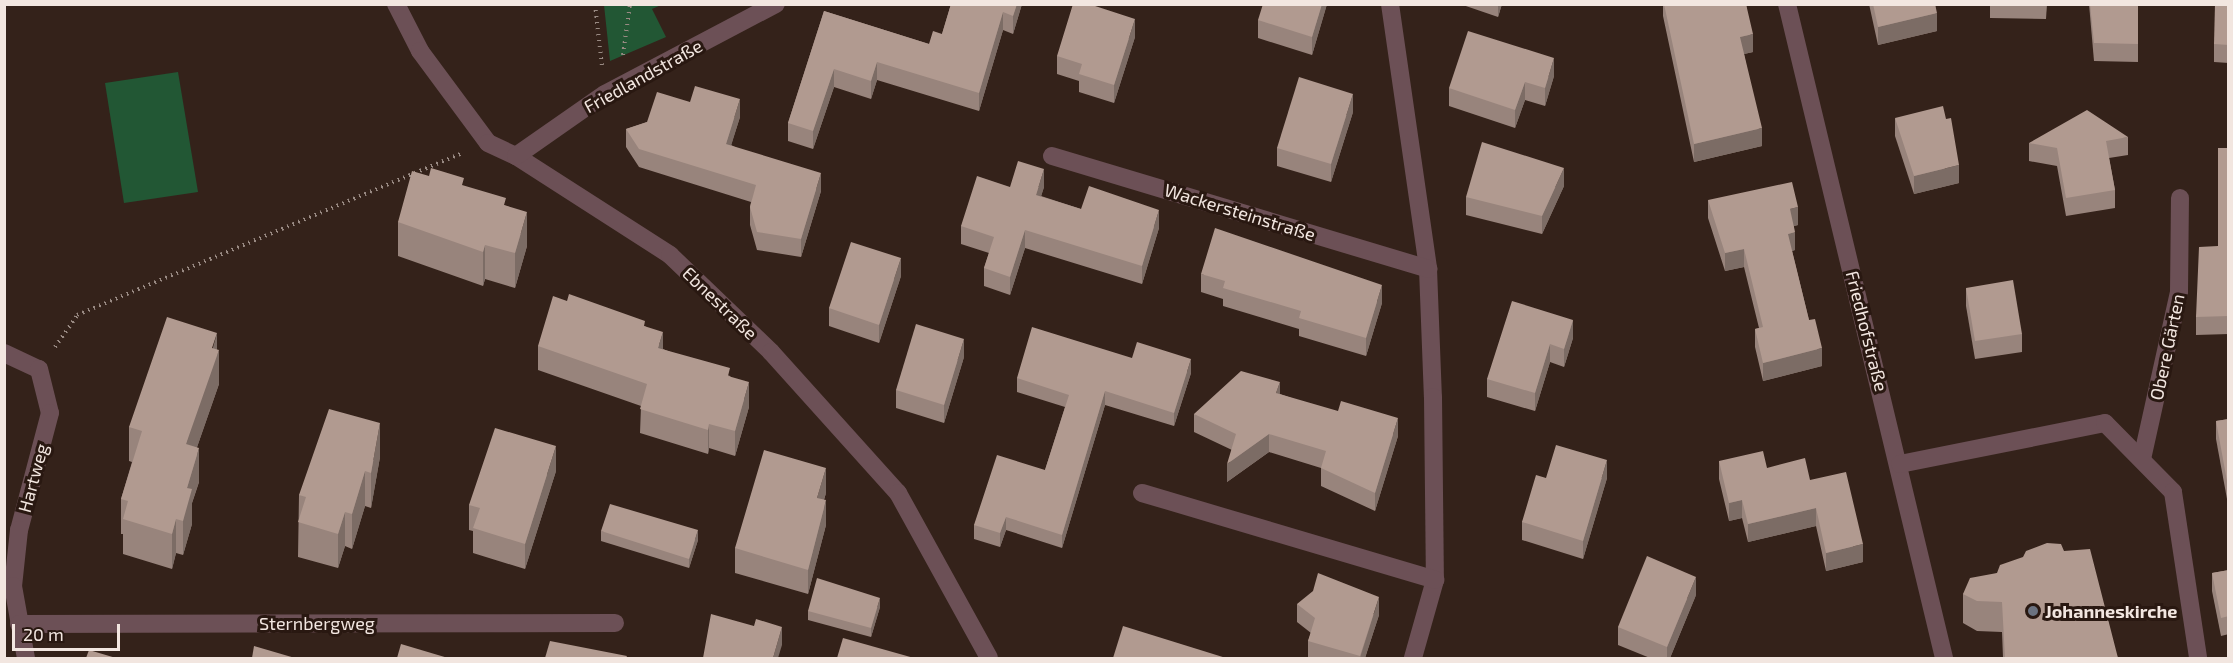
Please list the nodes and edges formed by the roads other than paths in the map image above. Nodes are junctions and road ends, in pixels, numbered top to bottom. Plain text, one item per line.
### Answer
1 (396, 4) edge
2 (776, 4) edge
3 (1390, 4) edge
4 (1787, 4) edge
5 (516, 156) junction
6 (1052, 156) dead end
7 (2180, 198) dead end
8 (1428, 269) junction
9 (4, 353) edge
10 (2142, 459) junction
11 (1900, 464) junction
12 (1142, 493) dead end
13 (1434, 580) junction
14 (615, 623) dead end
15 (19, 624) junction
16 (26, 658) edge
17 (989, 658) edge
18 (1413, 658) edge
19 (1944, 658) edge
20 (2198, 658) edge

1 - 5 street, Ebnestraße
2 - 5 street, Friedlandstraße
3 - 8 street
4 - 11 street, Friedhofstraße
5 - 17 street, Ebnestraße
6 - 8 street, Wackersteinstraße
7 - 10 street, Obere Gärten
8 - 13 street
9 - 15 street, Hartweg
10 - 11 street
10 - 20 street
11 - 19 street, Friedhofstraße
12 - 13 street
13 - 18 street
14 - 15 street, Sternbergweg
15 - 16 street, Hartweg

